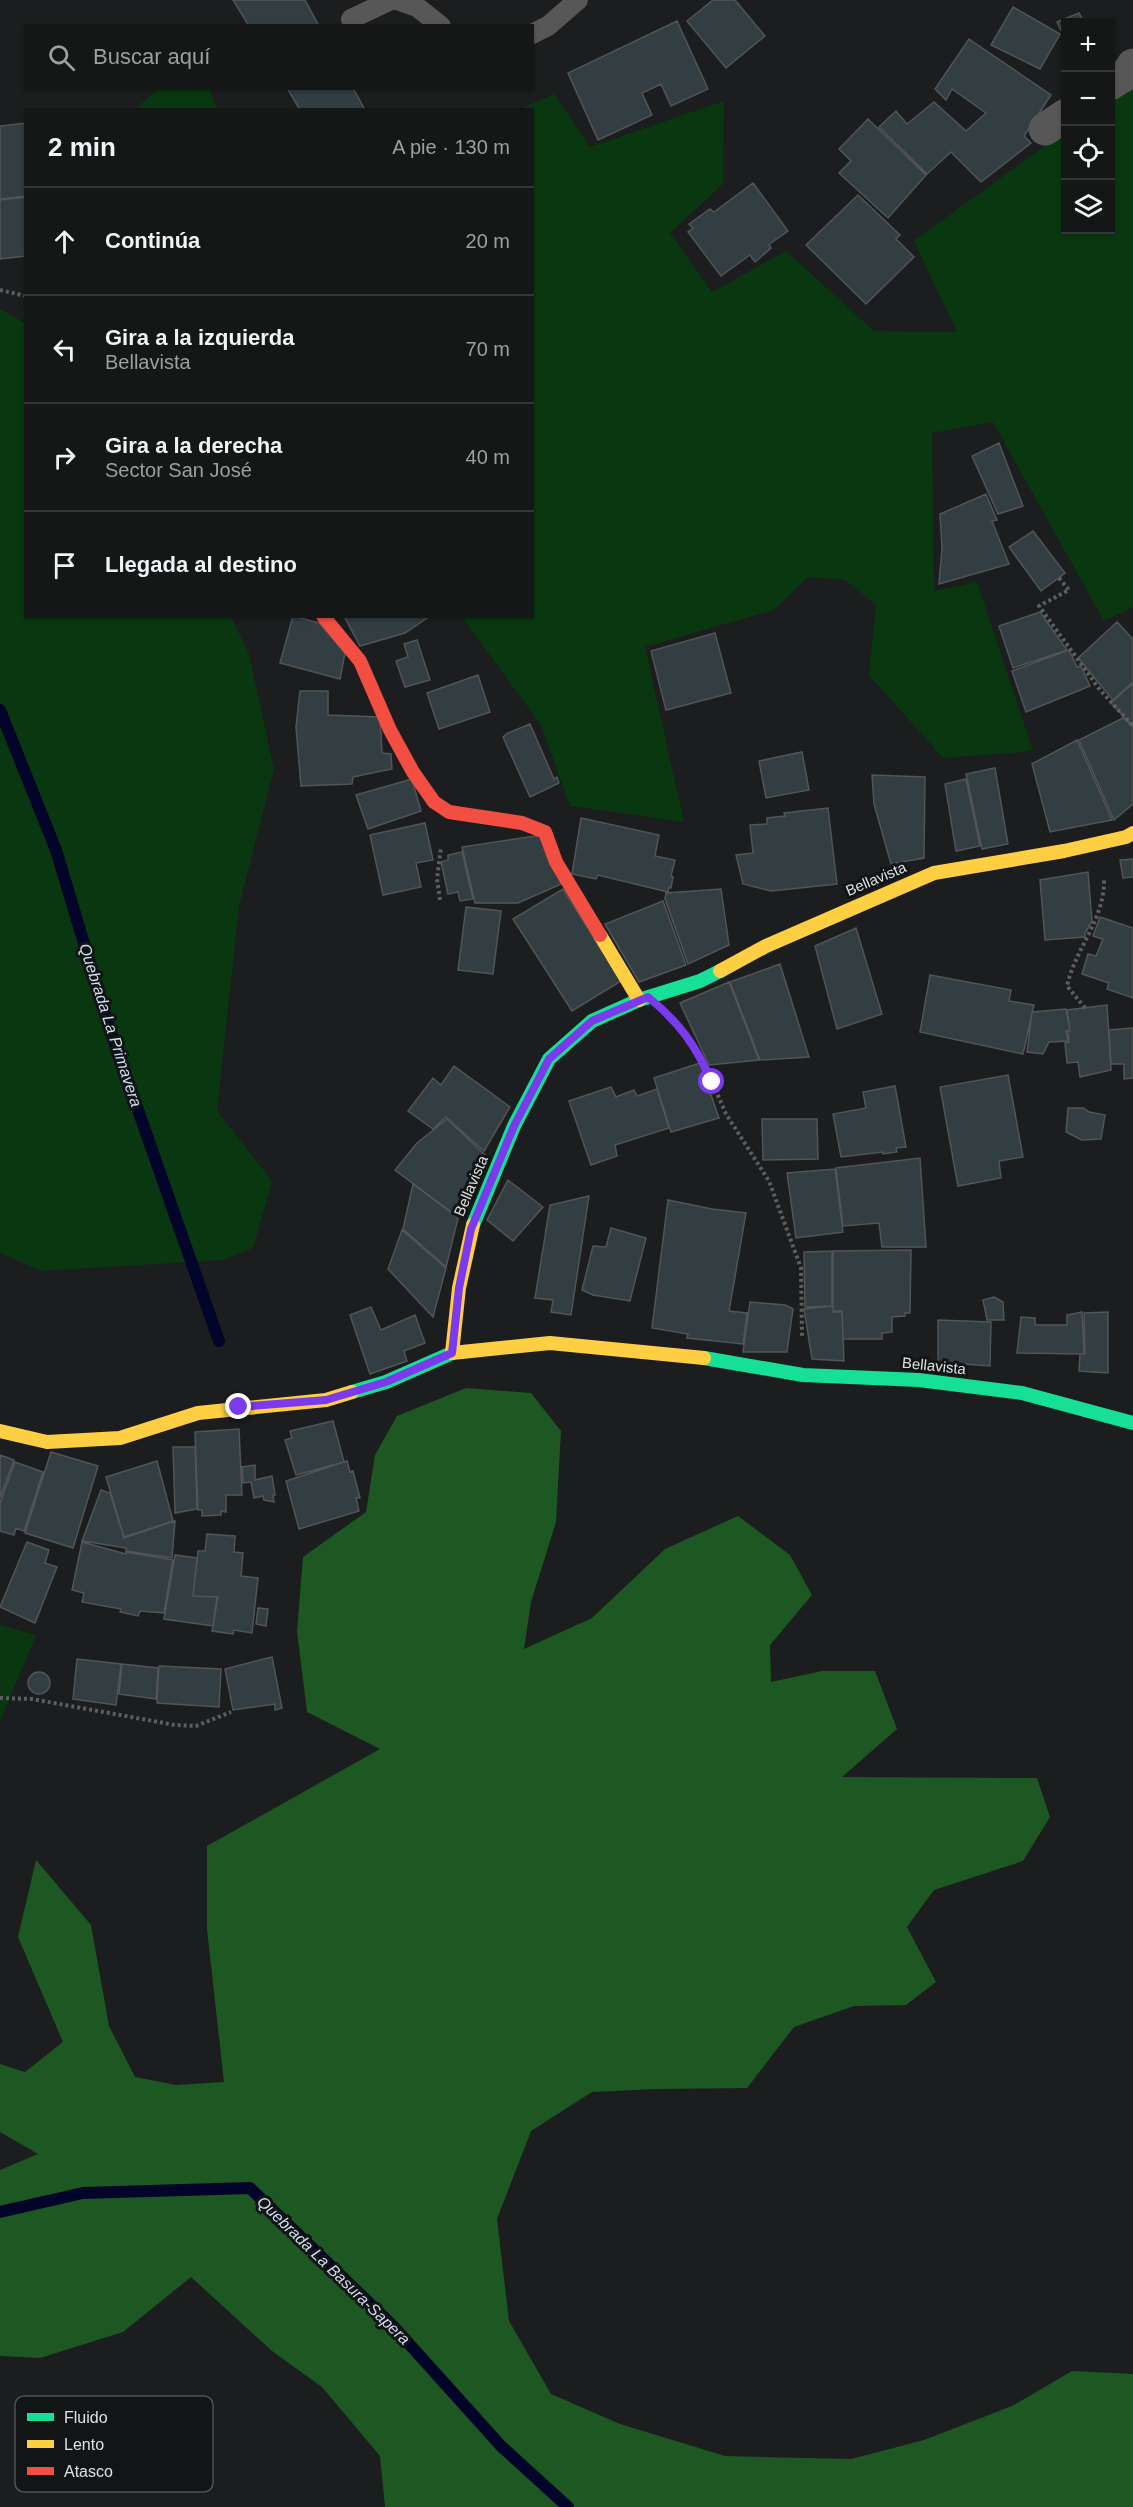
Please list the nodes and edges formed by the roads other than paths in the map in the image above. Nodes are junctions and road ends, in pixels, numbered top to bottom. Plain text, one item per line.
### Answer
1 (391, 0) edge
2 (397, 0) edge
3 (578, 0) edge
4 (351, 19) dead end
5 (438, 24) edge
6 (534, 33) edge
7 (1133, 65) edge
8 (1115, 81) edge
9 (325, 618) edge
10 (1133, 833) edge
11 (644, 998) junction
12 (452, 1353) junction
13 (1133, 1423) edge
14 (0, 1431) edge

1 - 4 lane
2 - 5 lane
3 - 6 lane
7 - 8 street
9 - 11 street
10 - 11 street, Bellavista
11 - 12 street, Bellavista
12 - 13 street, Bellavista
12 - 14 street

